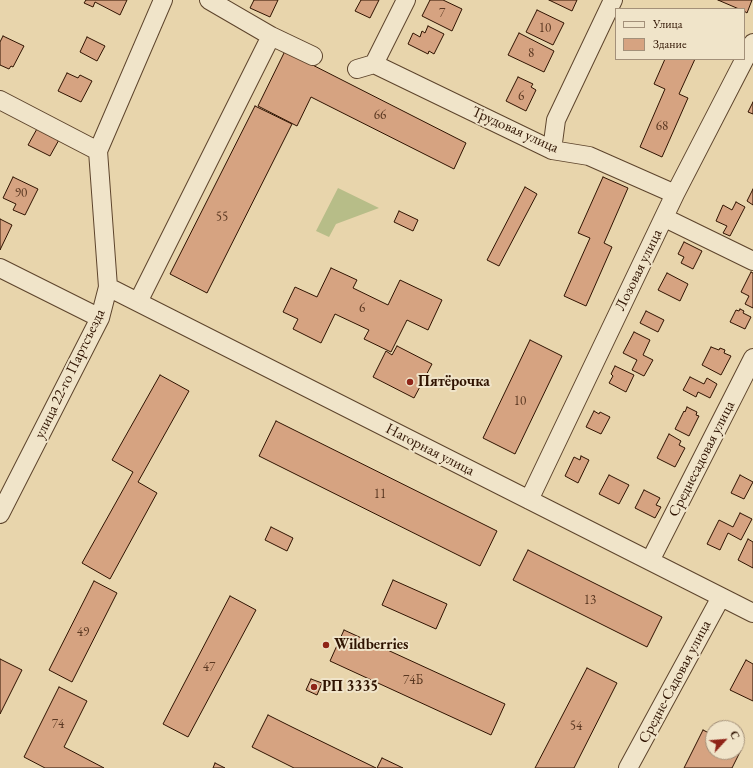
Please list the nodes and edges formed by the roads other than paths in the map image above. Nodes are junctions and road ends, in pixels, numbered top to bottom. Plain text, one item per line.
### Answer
1 (163, 0) edge
2 (209, 0) edge
3 (406, 0) edge
4 (613, 0) edge
5 (271, 36) junction
6 (753, 43) edge
7 (313, 56) dead end
8 (745, 58) edge
9 (744, 60) edge
10 (374, 64) junction
11 (357, 69) dead end
12 (0, 100) edge
13 (552, 150) junction
14 (98, 151) junction
15 (675, 194) junction
16 (664, 218) junction
17 (753, 261) edge
18 (0, 268) edge
19 (108, 287) junction
20 (138, 302) junction
21 (100, 318) junction
22 (753, 358) edge
23 (529, 500) junction
24 (0, 514) edge
25 (650, 561) junction
26 (721, 597) junction
27 (753, 613) edge
28 (628, 768) edge

1 - 14 street, улица 22-го Партсъезда
2 - 5 street
3 - 10 street
4 - 13 street
5 - 7 street
5 - 20 street
6 - 8 street, Лозовая улица
9 - 15 street, Лозовая улица
10 - 11 street
10 - 13 street, Трудовая улица
12 - 14 street
13 - 15 street, Трудовая улица
14 - 19 street, улица 22-го Партсъезда
15 - 16 street, Лозовая улица
16 - 17 street
16 - 23 street, Лозовая улица
18 - 21 street
19 - 20 street, Нагорная улица
19 - 21 street, улица 22-го Партсъезда
20 - 23 street, Нагорная улица
21 - 24 street, улица 22-го Партсъезда
22 - 25 street, Среднесадовая улица
23 - 25 street, Нагорная улица
25 - 26 street, Нагорная улица
26 - 27 street, Нагорная улица
26 - 28 street, Средне-Садовая улица

